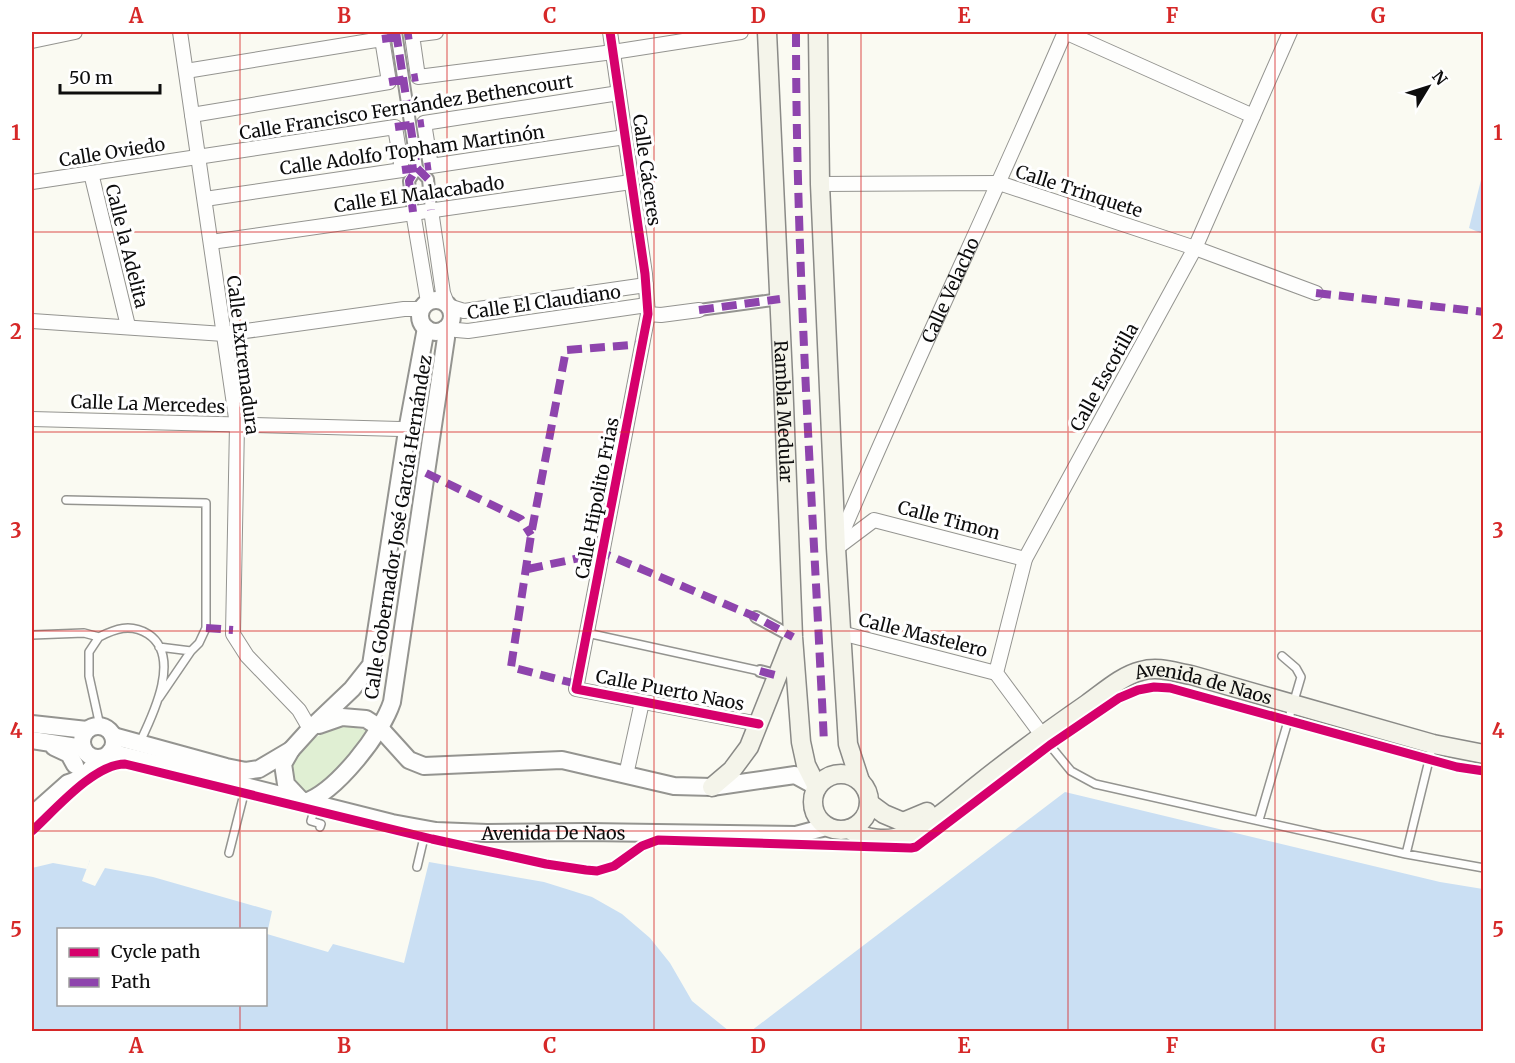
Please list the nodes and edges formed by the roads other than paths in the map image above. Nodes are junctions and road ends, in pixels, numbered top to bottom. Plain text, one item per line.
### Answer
1 (75, 32) edge
2 (180, 32) edge
3 (436, 32) edge
4 (610, 32) edge
5 (741, 32) edge
6 (767, 32) edge
7 (819, 32) edge
8 (1065, 32) edge
9 (1290, 32) edge
10 (397, 34) edge
11 (412, 35) junction
12 (382, 39) junction
13 (32, 41) edge
14 (613, 52) junction
15 (186, 71) junction
16 (418, 77) junction
17 (396, 81) junction
18 (619, 93) junction
19 (192, 115) junction
20 (1253, 116) junction
21 (417, 123) junction
22 (395, 127) junction
23 (625, 137) junction
24 (198, 157) junction
25 (424, 167) junction
26 (402, 170) junction
27 (91, 173) junction
28 (32, 182) edge
29 (631, 182) junction
30 (999, 183) junction
31 (820, 184) junction
32 (205, 199) junction
33 (432, 210) junction
34 (413, 212) junction
35 (211, 242) junction
36 (1195, 248) junction
37 (646, 285) junction
38 (1316, 293) dead end
39 (780, 299) junction
40 (424, 305) junction
41 (448, 306) junction
42 (648, 310) junction
43 (699, 310) joint
44 (32, 321) edge
45 (128, 326) junction
46 (426, 328) junction
47 (445, 328) junction
48 (224, 334) junction
49 (32, 419) edge
50 (237, 425) junction
51 (407, 431) junction
52 (66, 500) dead end
53 (836, 548) junction
54 (1025, 559) junction
55 (756, 617) dead end
56 (587, 633) junction
57 (841, 633) junction
58 (32, 635) edge
59 (99, 637) junction
60 (793, 637) junction
61 (159, 647) junction
62 (191, 651) junction
63 (1282, 656) dead end
64 (760, 670) joint
65 (996, 672) junction
66 (779, 676) junction
67 (576, 689) joint
68 (159, 698) junction
69 (642, 702) junction
70 (1293, 704) junction
71 (32, 724) edge
72 (759, 724) junction
73 (380, 728) junction
74 (310, 729) junction
75 (1042, 735) junction
76 (36, 740) edge
77 (102, 740) junction
78 (140, 742) junction
79 (1433, 744) junction
80 (83, 748) junction
81 (291, 750) junction
82 (1484, 754) edge
83 (75, 765) junction
84 (626, 775) junction
85 (860, 781) junction
86 (68, 783) junction
87 (246, 786) junction
88 (712, 787) junction
89 (817, 787) junction
90 (956, 801) junction
91 (307, 802) junction
92 (869, 803) junction
93 (32, 815) edge
94 (1259, 820) junction
95 (320, 826) dead end
96 (826, 827) junction
97 (426, 829) junction
98 (849, 829) junction
99 (229, 853) dead end
100 (1406, 854) junction
101 (417, 867) dead end
102 (1484, 868) edge

1 - 13 street
2 - 15 street, Calle Extremadura
3 - 11 street
4 - 14 street, Calle Cáceres
5 - 14 street
6 - 39 main road, Rambla Medular
7 - 31 main road
8 - 20 street
8 - 30 street, Calle Velacho
9 - 20 street, Calle Escotilla
10 - 11 street
10 - 12 street
10 - 17 street
11 - 16 street
12 - 15 street
12 - 17 street
14 - 16 street
14 - 18 street, Calle Cáceres
15 - 19 street, Calle Extremadura
16 - 17 street
17 - 19 street
17 - 21 street
18 - 21 street, Calle Francisco Fernández Bethencourt
18 - 23 street, Calle Cáceres
19 - 24 street, Calle Extremadura
20 - 36 street, Calle Escotilla
21 - 22 street, Calle Francisco Fernández Bethencourt
21 - 25 street
22 - 24 street, Calle Francisco Fernández Bethencourt
22 - 26 street
23 - 25 street, Calle Adolfo Topham Martinón
23 - 29 street, Calle Cáceres
24 - 27 street, Calle Oviedo
24 - 32 street, Calle Extremadura
25 - 26 street, Calle Adolfo Topham Martinón
25 - 33 street
25 - 34 street
26 - 32 street, Calle Adolfo Topham Martinón
27 - 28 street, Calle Oviedo
27 - 45 street, Calle la Adelita
29 - 33 street, Calle El Malacabado
29 - 37 street, Calle Cáceres
30 - 31 street, Calle Trinquete
30 - 36 street, Calle Trinquete
30 - 53 street, Calle Velacho
31 - 53 main road
32 - 35 street, Calle Extremadura
33 - 34 street, Calle El Malacabado
33 - 41 street
34 - 35 street, Calle El Malacabado
34 - 40 street
35 - 48 street, Calle Extremadura
36 - 38 street, Calle Trinquete
36 - 54 street, Calle Escotilla
37 - 41 street, Calle El Claudiano
37 - 42 street, Calle Cáceres
39 - 43 street, Calle El Claudiano
39 - 60 main road, Rambla Medular
40 - 41 street
40 - 46 street
40 - 48 street
41 - 47 street
42 - 43 street, Calle El Claudiano
42 - 47 street, Calle El Claudiano
42 - 56 street, Calle Hipolito Frias
44 - 45 street
45 - 48 street
46 - 47 street
46 - 51 street, Calle Gobernador José García Hernández
47 - 73 street, Calle Gobernador José García Hernández
48 - 50 street, Calle Extremadura
49 - 50 street, Calle La Mercedes
50 - 51 street, Calle La Mercedes
50 - 74 street, Calle Extremadura
51 - 74 street, Calle Gobernador José García Hernández
52 - 62 lane
53 - 54 street, Calle Timon
53 - 57 main road
54 - 65 street, Calle Escotilla
55 - 60 street
56 - 64 lane
56 - 67 street, Calle Hipolito Frias
57 - 65 street, Calle Mastelero
57 - 85 main road
58 - 59 lane
59 - 61 lane
59 - 77 lane
60 - 66 main road
60 - 89 main road, Rambla Medular
61 - 62 lane
61 - 68 lane
62 - 68 lane
63 - 70 lane
64 - 66 street
65 - 75 street
66 - 72 main road
67 - 69 street, Calle Puerto Naos
68 - 78 lane
69 - 72 street, Calle Puerto Naos
69 - 84 street
70 - 75 main road, Avenida de Naos
70 - 79 main road, Avenida de Naos
70 - 94 lane
71 - 77 street
72 - 88 main road
73 - 74 street
73 - 84 street
73 - 91 street, Calle Gobernador José García Hernández
74 - 81 street, Calle Gobernador José García Hernández
75 - 90 main road, Avenida de Naos
75 - 94 lane
76 - 80 street
76 - 83 street
77 - 78 street
77 - 80 street
77 - 86 street
77 - 87 street, Avenida De Naos
78 - 81 street
79 - 82 main road, Avenida de Naos
79 - 100 lane
80 - 83 street
81 - 91 street
83 - 86 street
84 - 88 street
85 - 89 main road
85 - 92 main road
86 - 93 street
87 - 91 street, Avenida De Naos
87 - 99 lane
88 - 89 street
89 - 96 main road
90 - 92 main road, Avenida de Naos
90 - 98 main road, Avenida de Naos
91 - 95 lane
91 - 97 street, Avenida De Naos
92 - 98 main road
94 - 100 lane
96 - 97 street, Avenida De Naos
96 - 98 main road
97 - 101 lane
100 - 102 lane

